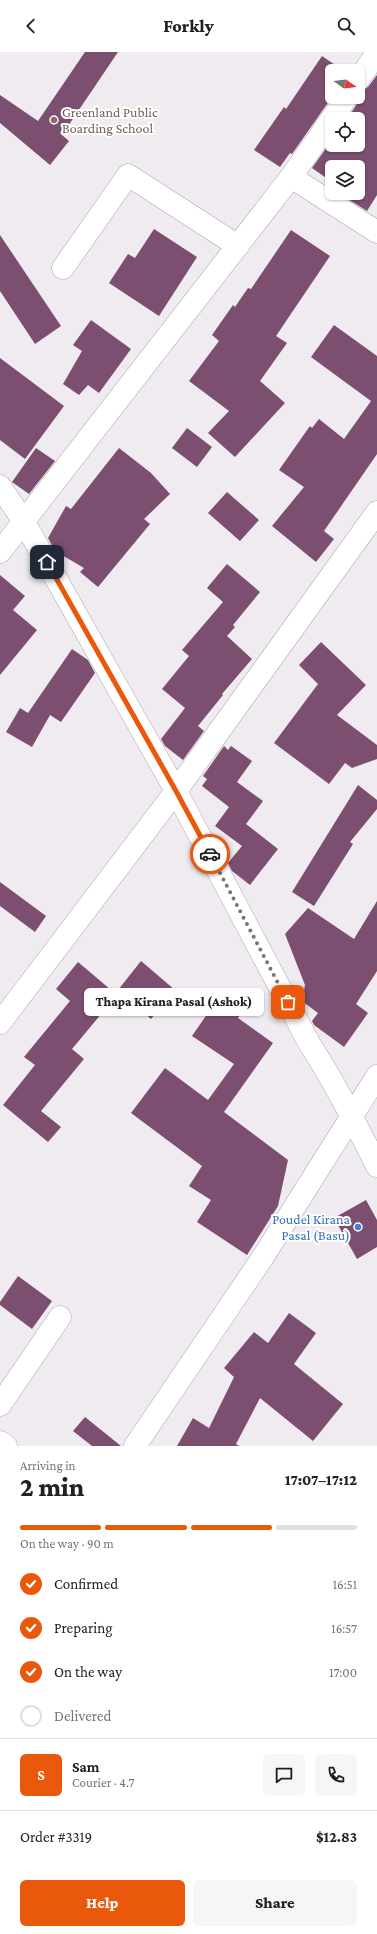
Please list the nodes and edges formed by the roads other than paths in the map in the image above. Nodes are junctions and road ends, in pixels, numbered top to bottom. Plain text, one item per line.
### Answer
1 (377, 53) edge
2 (365, 70) edge
3 (342, 104) edge
4 (291, 178) junction
5 (377, 232) edge
6 (238, 246) junction
7 (63, 268) dead end
8 (0, 486) edge
9 (377, 512) edge
10 (24, 522) junction
11 (0, 552) edge
12 (176, 791) junction
13 (0, 1024) edge
14 (377, 1076) edge
15 (352, 1115) junction
16 (377, 1166) edge
17 (60, 1316) dead end
18 (0, 1405) edge
19 (0, 1442) edge
20 (6, 1446) edge
21 (135, 1446) edge

1 - 2 street
3 - 4 street
4 - 5 street
4 - 6 street
6 - 7 street
6 - 10 street
8 - 10 street
9 - 12 street
10 - 11 street
10 - 12 street
12 - 13 street
12 - 15 street
14 - 15 street
15 - 16 street
15 - 21 street
17 - 18 street
19 - 20 street

